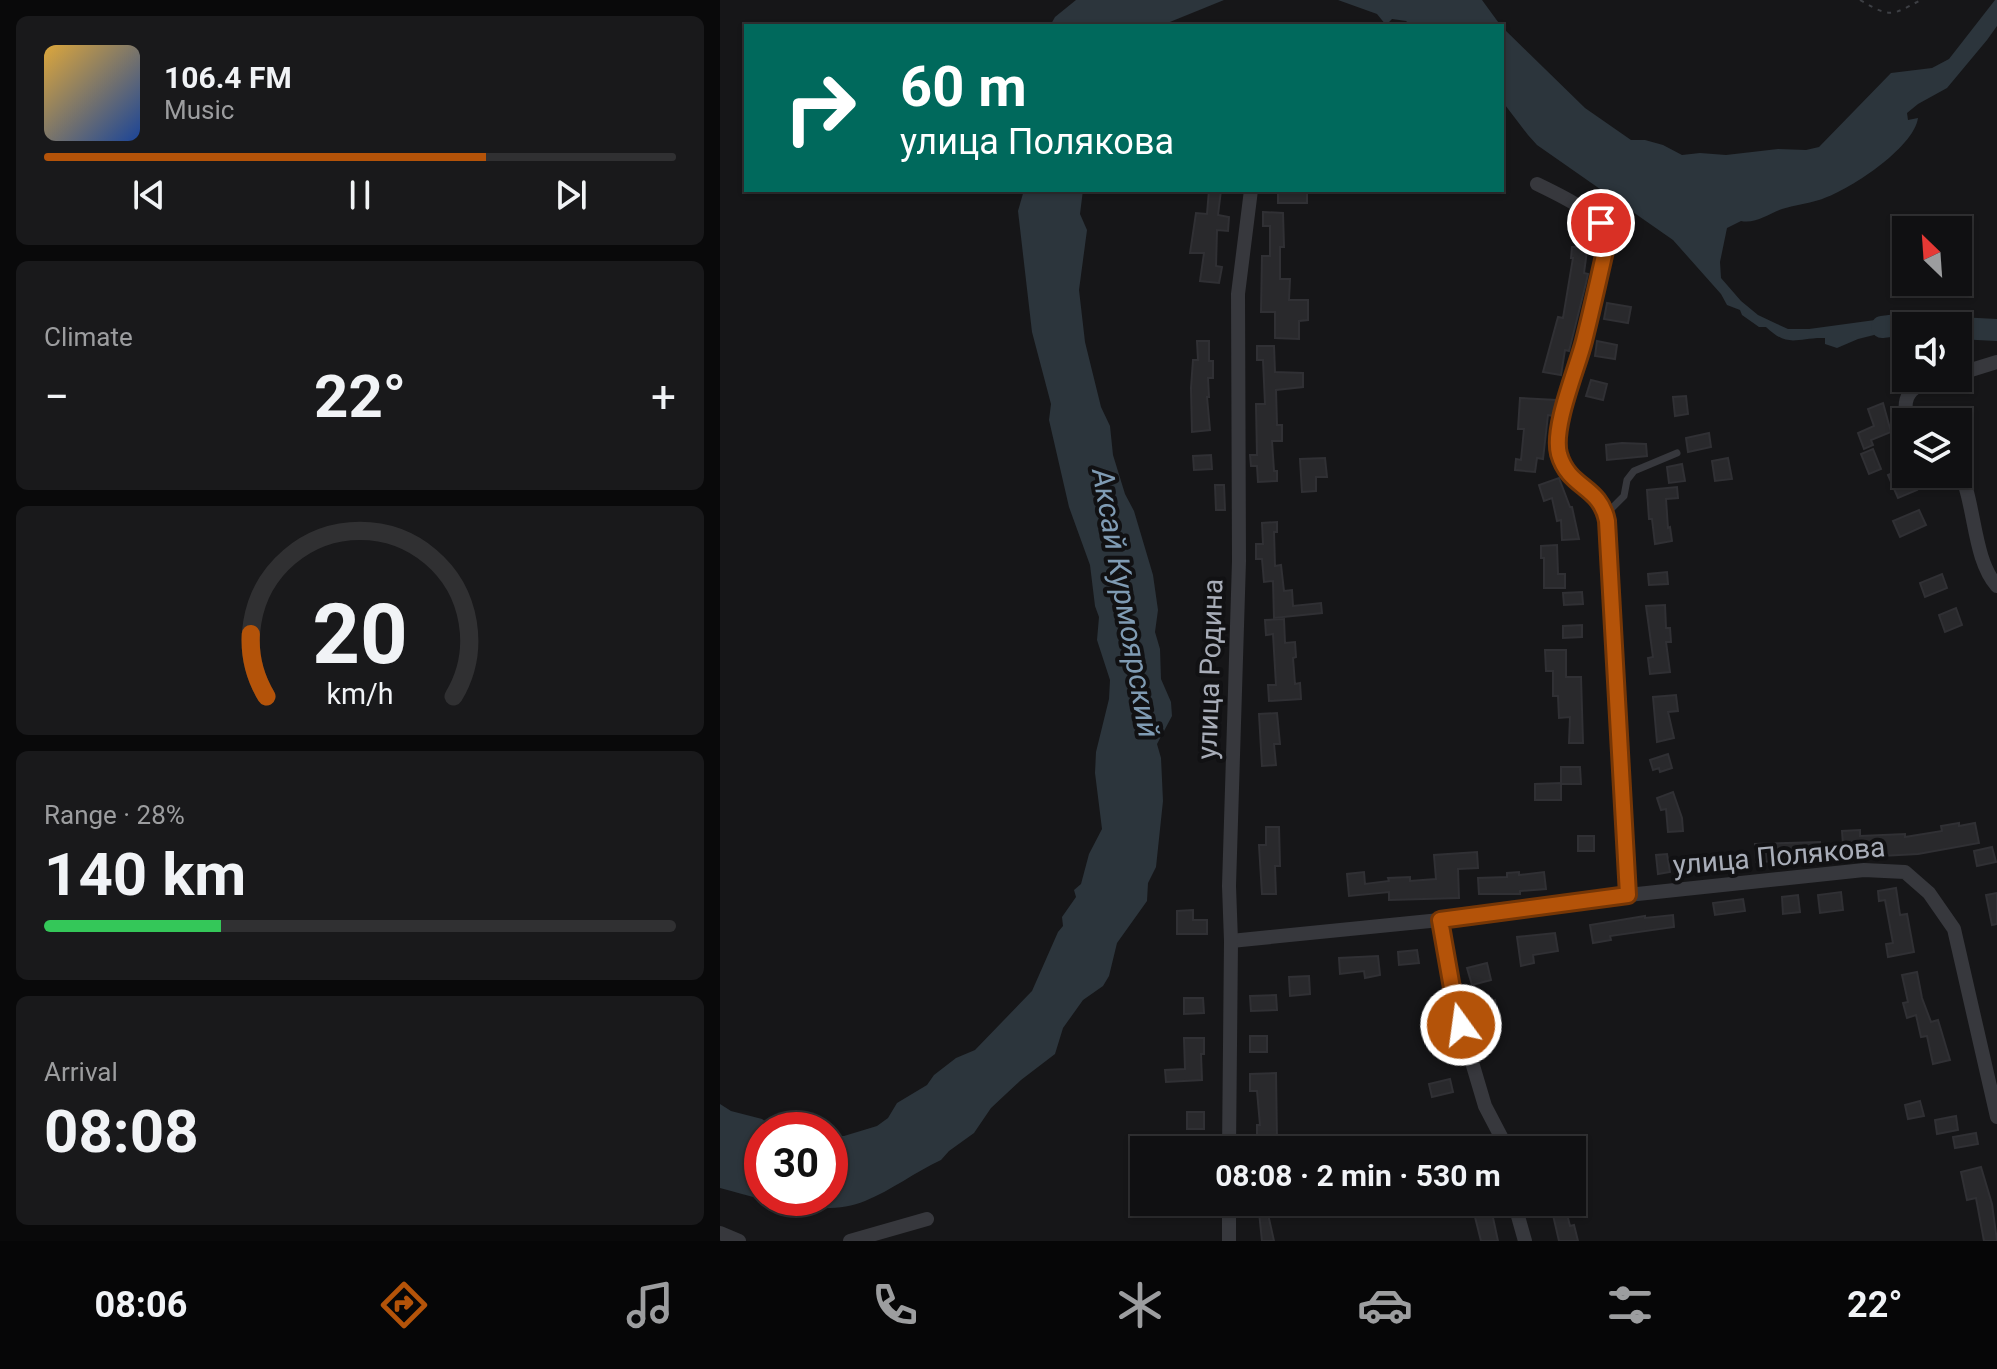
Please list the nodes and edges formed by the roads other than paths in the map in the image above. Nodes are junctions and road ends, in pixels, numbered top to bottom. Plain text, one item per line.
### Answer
1 (1537, 184) dead end
2 (1251, 192) edge
3 (1997, 362) edge
4 (1972, 370) edge
5 (1677, 453) dead end
6 (1967, 488) edge
7 (1606, 514) junction
8 (1997, 586) edge
9 (1628, 895) junction
10 (1440, 920) junction
11 (1231, 941) junction
12 (1997, 1117) edge
13 (1229, 1136) edge
14 (1501, 1136) edge
15 (1229, 1216) edge
16 (1518, 1216) edge
17 (927, 1219) dead end
18 (720, 1233) edge
19 (739, 1241) edge
20 (850, 1241) edge
21 (1229, 1241) edge
22 (1525, 1241) edge

1 - 7 street
2 - 11 street, улица Родина
3 - 4 street
5 - 7 lane
6 - 8 street
7 - 9 street
9 - 10 street, улица Полякова
9 - 12 street, улица Полякова
10 - 11 street, улица Полякова
10 - 14 street
11 - 13 street, улица Родина
15 - 21 street
16 - 22 street
17 - 20 street
18 - 19 street

